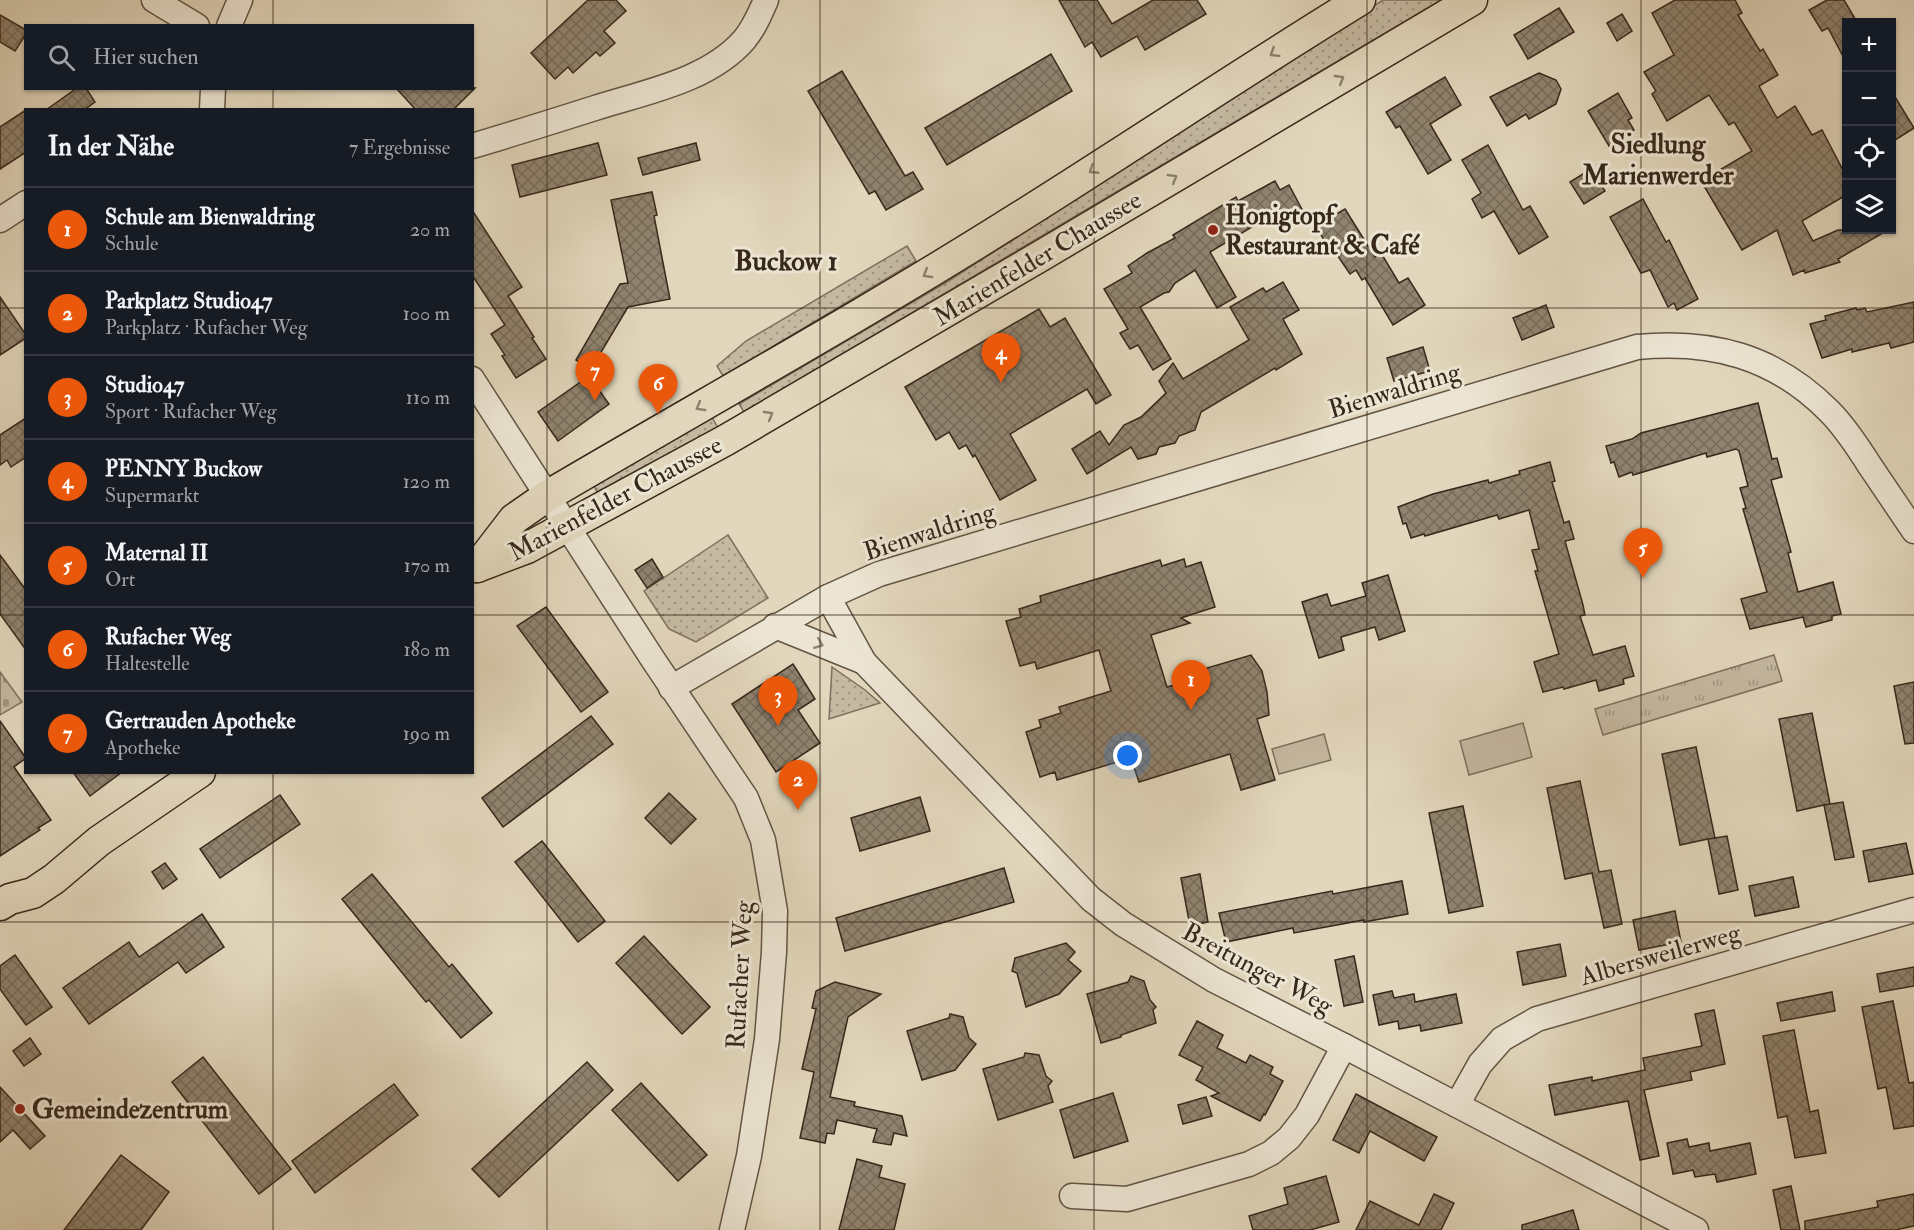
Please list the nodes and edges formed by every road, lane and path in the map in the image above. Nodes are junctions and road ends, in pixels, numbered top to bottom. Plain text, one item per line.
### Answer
1 (154, 0) edge
2 (240, 0) edge
3 (766, 0) edge
4 (1360, 0) edge
5 (1472, 0) edge
6 (193, 24) edge
7 (230, 24) edge
8 (213, 90) edge
9 (212, 108) edge
10 (474, 145) edge
11 (24, 204) edge
12 (0, 220) edge
13 (474, 382) edge
14 (547, 496) junction
15 (566, 526) junction
16 (1914, 531) edge
17 (475, 568) edge
18 (828, 597) junction
19 (775, 626) junction
20 (864, 662) junction
21 (671, 688) junction
22 (197, 774) edge
23 (5, 902) edge
24 (1914, 910) edge
25 (1344, 1046) junction
26 (1457, 1105) junction
27 (1072, 1196) dead end
28 (732, 1230) edge
29 (1696, 1230) edge

1 - 6 street
2 - 7 street
3 - 10 street
4 -> 14 main road, Marienfelder Chaussee
15 -> 5 main road, Marienfelder Chaussee
8 - 9 street
11 - 12 street
13 - 14 street, Rufacher Weg
14 - 15 street, Rufacher Weg
14 - 17 main road, Marienfelder Chaussee
15 - 17 main road, Marienfelder Chaussee
15 - 21 street, Rufacher Weg
16 - 18 street, Bienwaldring
18 - 19 street
18 - 20 street, Breitunger Weg
19 -> 20 street, Breitunger Weg
19 - 21 street
20 - 25 street, Breitunger Weg
21 - 28 street, Rufacher Weg
22 - 23 main road
24 - 26 street, Albersweilerweg
25 - 26 street, Breitunger Weg
25 - 27 street
26 - 29 street, Breitunger Weg

